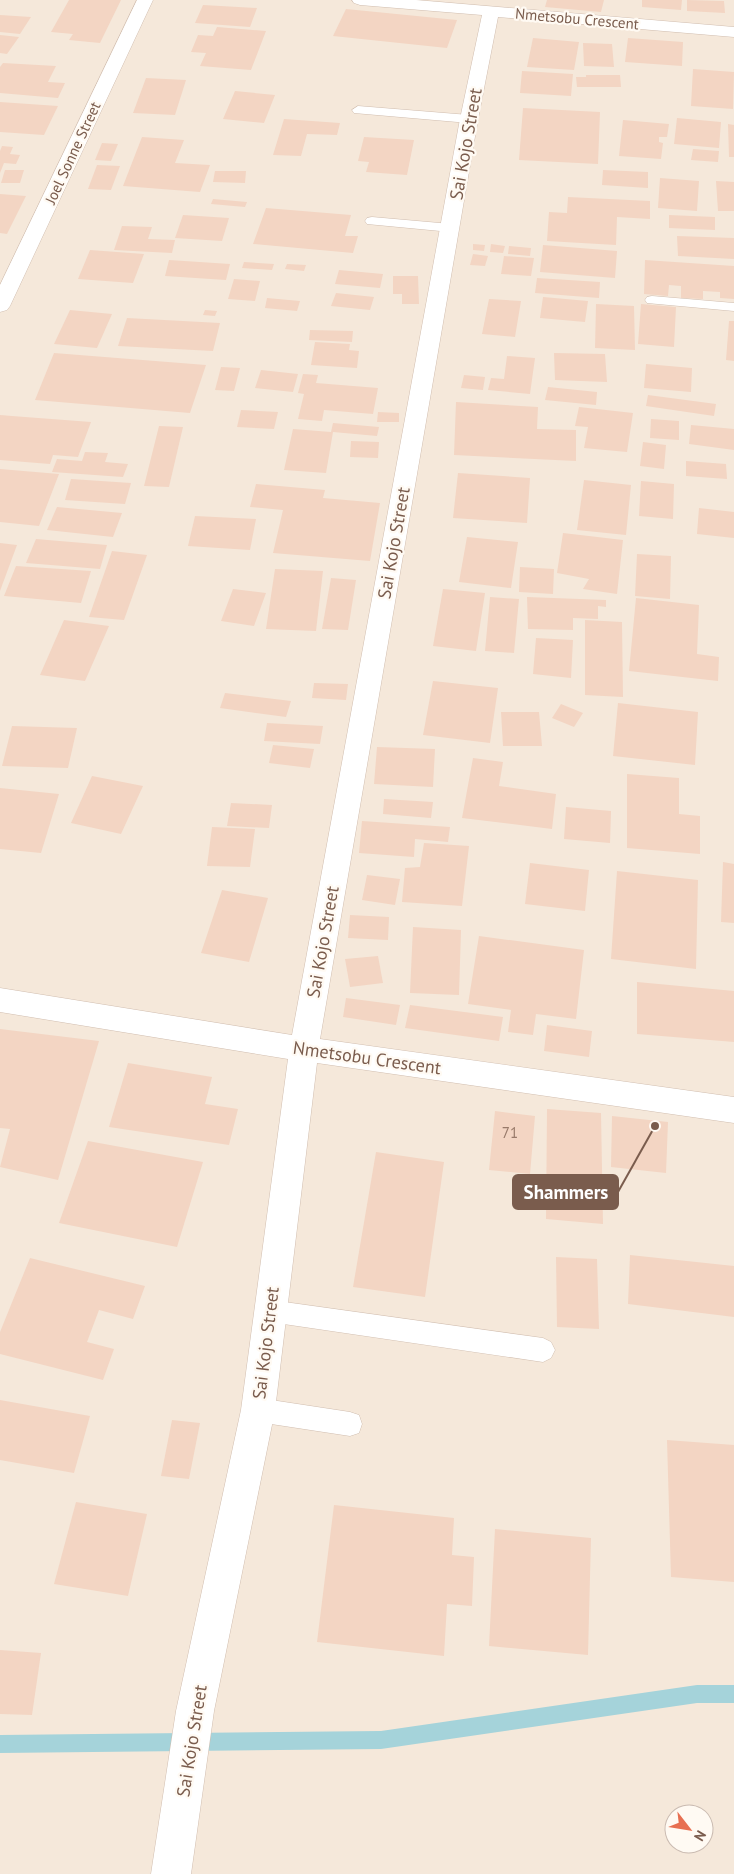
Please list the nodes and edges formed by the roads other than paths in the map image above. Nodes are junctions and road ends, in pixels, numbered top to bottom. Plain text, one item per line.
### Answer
1 (145, 0) edge
2 (360, 0) edge
3 (491, 12) junction
4 (734, 32) edge
5 (358, 110) dead end
6 (469, 119) junction
7 (372, 221) dead end
8 (451, 228) junction
9 (652, 300) dead end
10 (0, 306) edge
11 (734, 307) edge
12 (0, 1000) edge
13 (304, 1049) junction
14 (734, 1110) edge
15 (270, 1311) junction
16 (543, 1350) dead end
17 (258, 1410) junction
18 (350, 1424) dead end
19 (171, 1874) edge

1 - 10 street, Joel Sonne Street
2 - 3 street, Nmetsobu Crescent
3 - 4 street, Nmetsobu Crescent
3 - 6 street, Sai Kojo Street
5 - 6 lane
6 - 8 street, Sai Kojo Street
7 - 8 lane
8 - 13 street, Sai Kojo Street
9 - 11 lane
12 - 13 street, Nmetsobu Crescent
13 - 14 street, Nmetsobu Crescent
13 - 15 street, Sai Kojo Street
15 - 16 lane
15 - 17 street, Sai Kojo Street
17 - 18 lane
17 - 19 street, Sai Kojo Street

